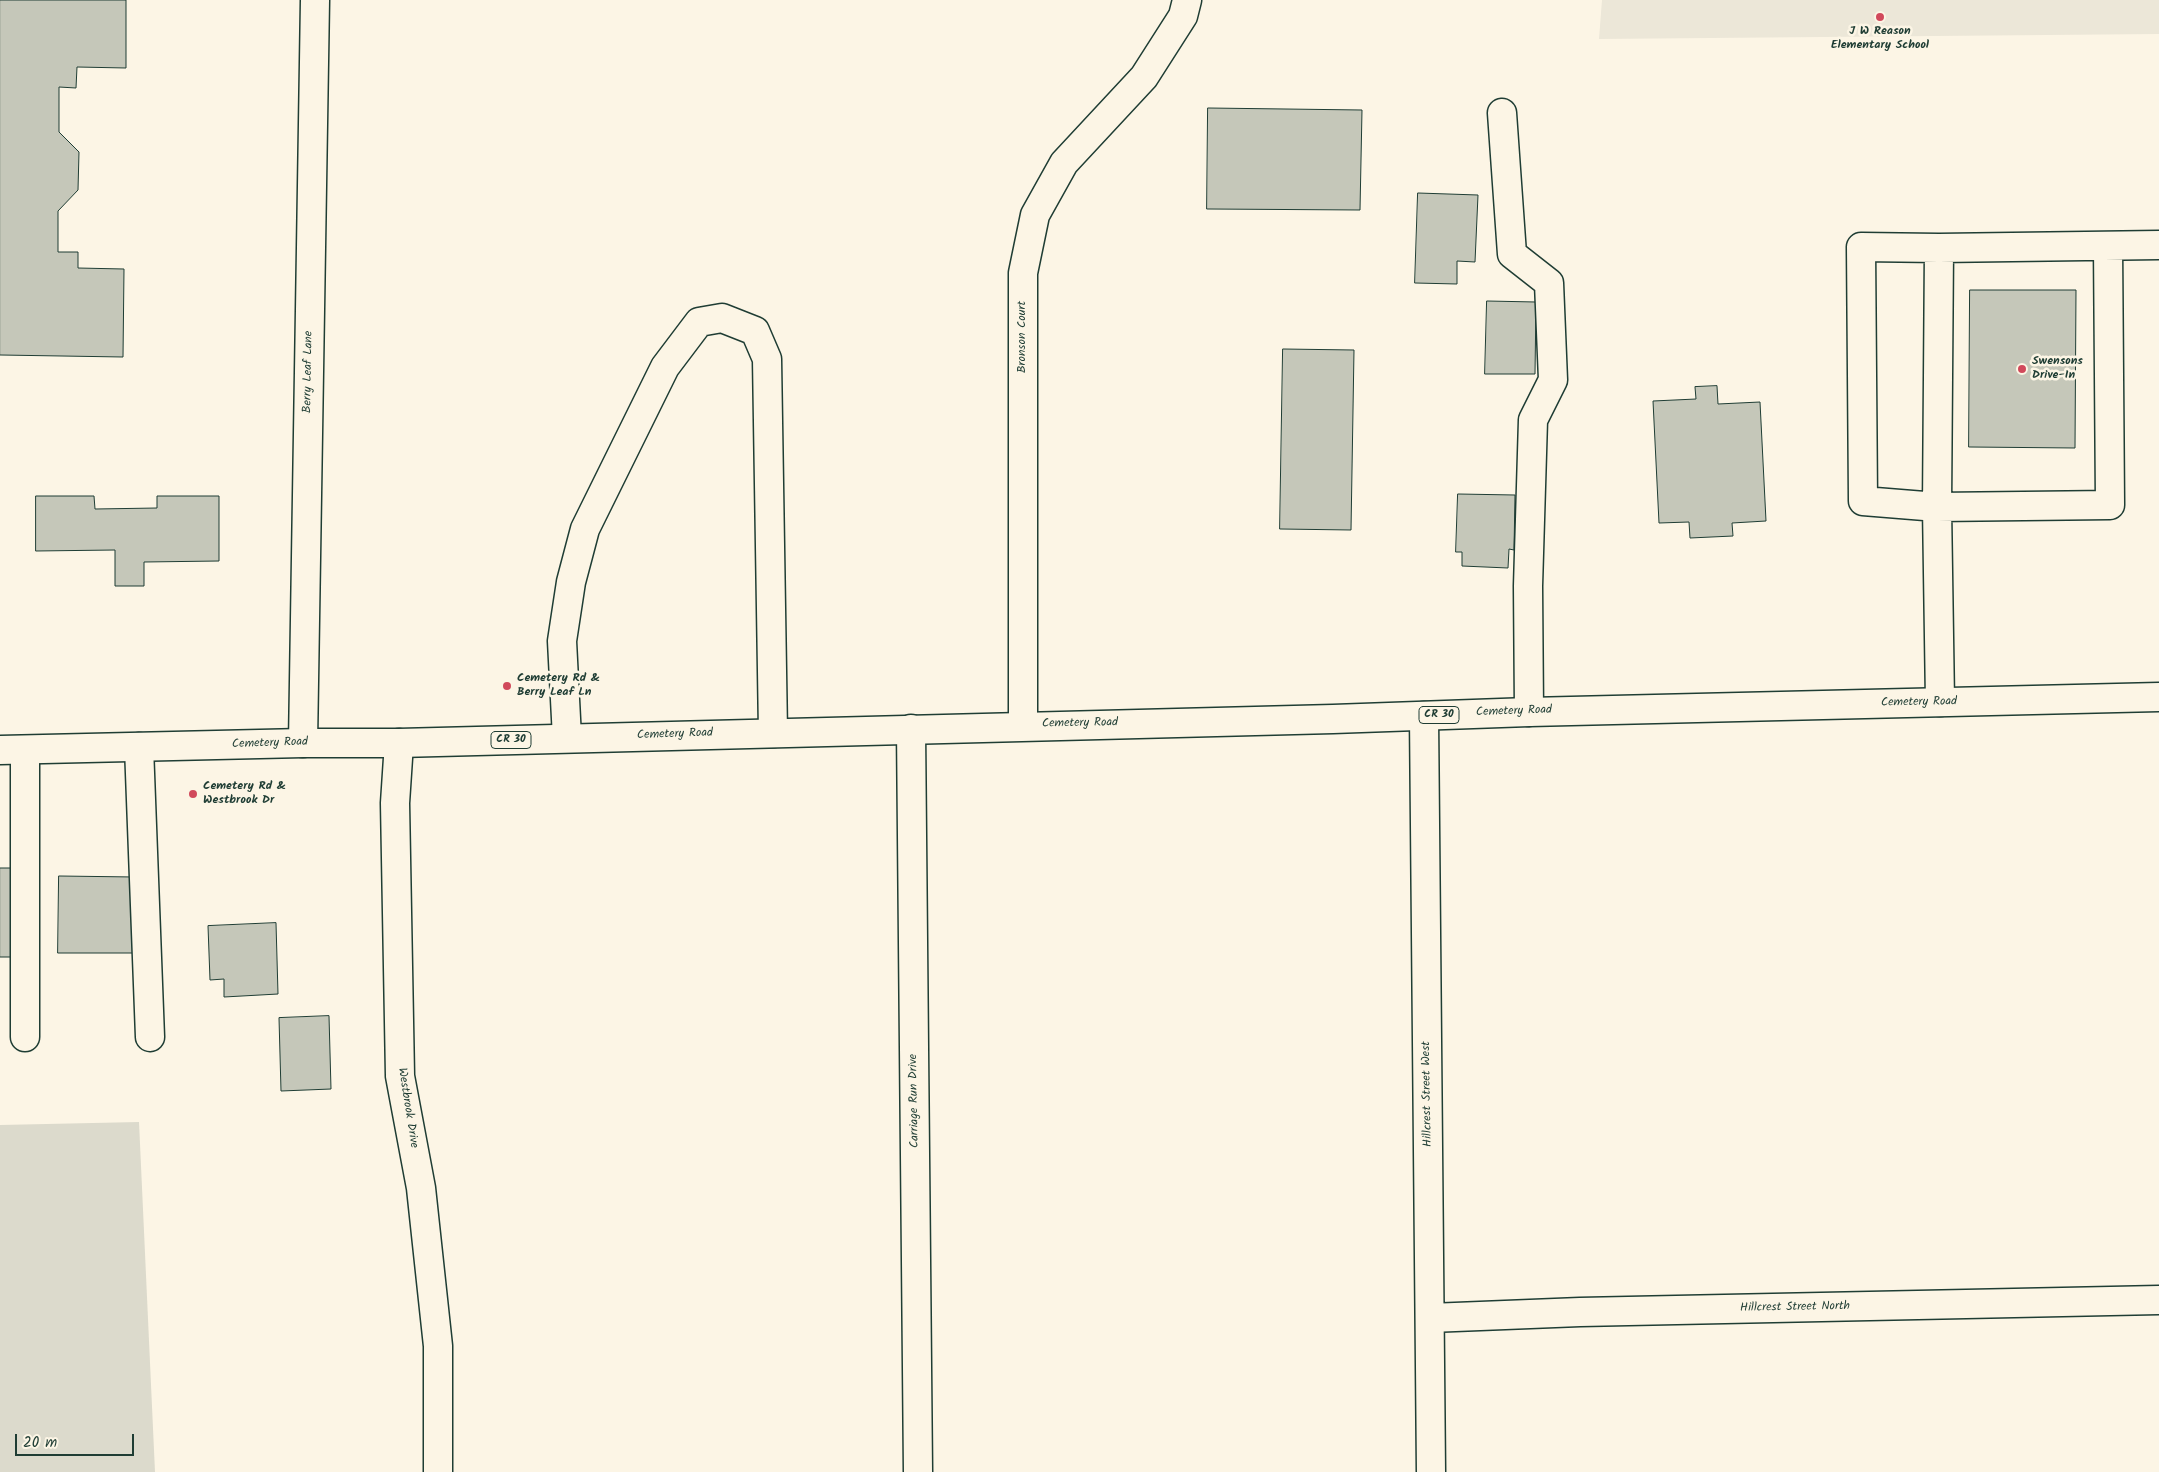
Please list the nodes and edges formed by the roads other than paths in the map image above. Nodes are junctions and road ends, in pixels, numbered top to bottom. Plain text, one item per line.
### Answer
1 (315, 0) edge
2 (1187, 0) edge
3 (1502, 113) dead end
4 (2159, 245) edge
5 (2108, 246) junction
6 (1938, 248) junction
7 (1938, 507) junction
8 (2159, 697) edge
9 (1940, 702) junction
10 (1529, 712) junction
11 (1424, 716) junction
12 (1023, 726) junction
13 (911, 729) junction
14 (773, 732) junction
15 (568, 738) junction
16 (303, 743) junction
17 (399, 743) junction
18 (139, 747) junction
19 (12, 750) edge
20 (25, 1037) dead end
21 (150, 1037) dead end
22 (2159, 1300) edge
23 (1430, 1318) junction
24 (438, 1472) edge
25 (918, 1472) edge
26 (1431, 1472) edge

1 - 16 street, Berry Leaf Lane
2 - 12 street, Bronson Court
3 - 10 street
4 - 5 street
5 - 6 street
5 - 7 street
6 - 7 street
6 - 7 street
7 - 9 street
8 - 9 street, Cemetery Road / CR 30
9 - 10 street, Cemetery Road / CR 30
10 - 11 street, Cemetery Road / CR 30
11 - 12 street, Cemetery Road / CR 30
11 - 23 street, Hillcrest Street West
12 - 13 street, Cemetery Road / CR 30
13 - 14 street, Cemetery Road / CR 30
13 - 25 street, Carriage Run Drive
14 - 15 street, Cemetery Road / CR 30
14 - 15 street
15 - 17 street, Cemetery Road / CR 30
16 - 17 street, Cemetery Road / CR 30
16 - 18 street, Cemetery Road / CR 30
17 - 24 street, Westbrook Drive
18 - 19 street, Cemetery Road / CR 30
18 - 21 street
19 - 20 street
22 - 23 street, Hillcrest Street North
23 - 26 street, Hillcrest Street West

